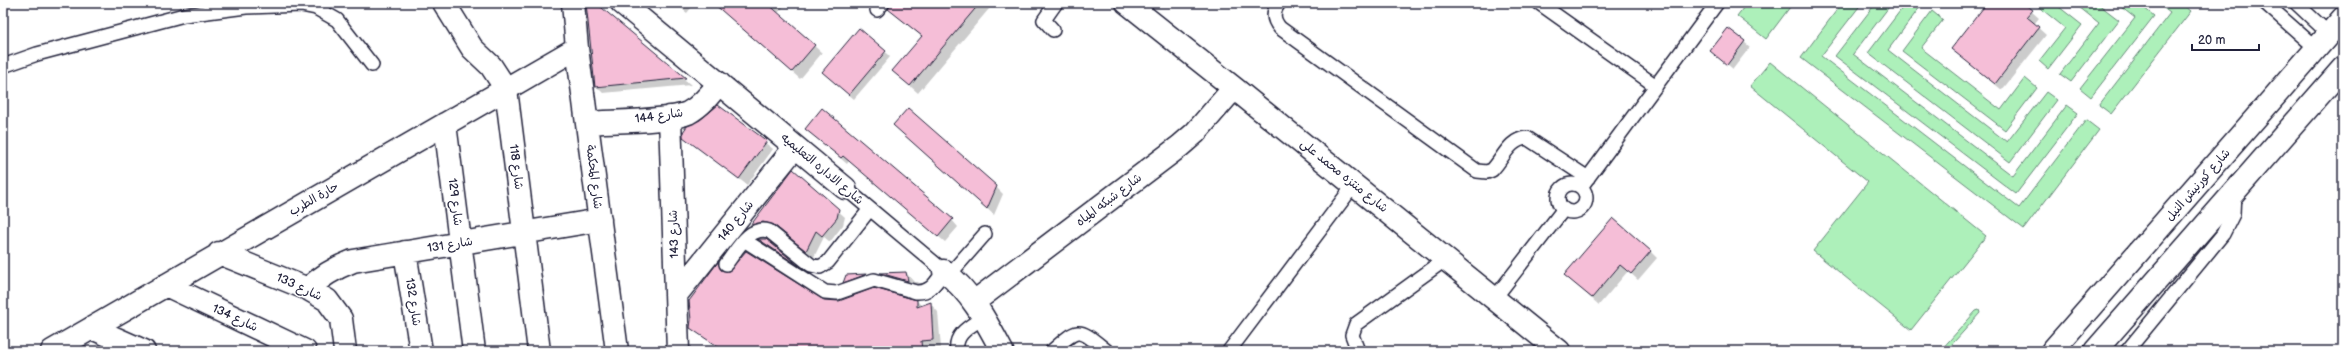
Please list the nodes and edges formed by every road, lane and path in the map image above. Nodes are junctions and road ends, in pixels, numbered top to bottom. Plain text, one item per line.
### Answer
1 (444, 3) edge
2 (573, 3) edge
3 (622, 3) edge
4 (1056, 3) edge
5 (1127, 3) edge
6 (1279, 3) edge
7 (1540, 3) edge
8 (1717, 3) edge
9 (2266, 3) edge
10 (2296, 3) edge
11 (1053, 30) dead end
12 (2330, 34) edge
13 (577, 48) junction
14 (372, 65) dead end
15 (3, 66) edge
16 (2343, 68) edge
17 (718, 83) junction
18 (1656, 86) junction
19 (1234, 88) junction
20 (506, 89) junction
21 (670, 117) junction
22 (587, 123) junction
23 (445, 124) junction
24 (795, 147) junction
25 (1585, 182) junction
26 (1354, 184) junction
27 (845, 188) joint
28 (2234, 192) junction
29 (870, 209) junction
30 (1563, 210) junction
31 (600, 220) junction
32 (524, 233) junction
33 (985, 234) dead end
34 (744, 240) junction
35 (460, 243) junction
36 (406, 252) junction
37 (219, 253) junction
38 (1446, 259) junction
39 (726, 264) dead end
40 (947, 273) junction
41 (166, 285) junction
42 (308, 289) junction
43 (676, 295) junction
44 (1494, 298) junction
45 (979, 309) junction
46 (92, 328) junction
47 (279, 345) edge
48 (52, 351) edge
49 (144, 351) edge
50 (305, 351) edge
51 (345, 351) edge
52 (421, 351) edge
53 (474, 351) edge
54 (539, 351) edge
55 (617, 351) edge
56 (678, 351) edge
57 (957, 351) edge
58 (1002, 351) edge
59 (1052, 351) edge
60 (1107, 351) edge
61 (1229, 351) edge
62 (1358, 351) edge
63 (1559, 351) edge
64 (2052, 351) edge
65 (2095, 351) edge
66 (2127, 351) edge

1 - 20 main road, شارع 118
2 - 13 main road, شارع المحكمة
3 - 17 main road, شارع الاداره التعليميه
4 - 11 lane
5 - 19 main road, شارع منتزه محمد على
6 - 25 lane
7 - 18 lane
8 - 18 lane
9 - 12 lane
10 - 12 lane
12 - 64 main road, شارع كورنيش النيل
13 - 20 main road, حارة الطرب
13 - 22 main road, شارع المحكمة
14 - 15 lane
16 - 28 main road
17 - 21 main road, شارع 144
17 - 24 main road, شارع الاداره التعليميه
18 - 25 lane
19 - 26 main road, شارع منتزه محمد على
19 - 45 main road, شارع شبكه المياه
20 - 23 main road, حارة الطرب
20 - 32 main road, شارع 118
21 - 22 main road, شارع 144
21 - 43 main road, شارع 143
22 - 31 main road, شارع المحكمة
23 - 35 main road, شارع 129
23 - 37 main road, حارة الطرب
24 - 27 main road, شارع الاداره التعليميه
24 - 43 main road, شارع 140
25 - 30 lane
25 - 30 lane
26 - 38 main road, شارع منتزه محمد على
26 - 61 lane
27 - 29 lane, شارع الاداره التعليميه
28 - 65 main road
28 - 66 lane
29 - 34 lane
29 - 40 lane, شارع الاداره التعليميه
30 - 44 lane
31 - 32 main road, شارع 131
31 - 55 main road, شارع المحكمة
32 - 35 main road, شارع 131
32 - 54 main road, شارع 118
33 - 40 lane
34 - 39 lane
34 - 40 lane
35 - 36 main road, شارع 131
35 - 53 main road, شارع 129
36 - 42 main road, شارع 131
36 - 52 main road, شارع 132
37 - 41 main road, حارة الطرب
37 - 42 main road, شارع 133
38 - 44 main road, شارع منتزه محمد على
38 - 62 lane
40 - 45 main road, شارع الاداره التعليميه
41 - 46 main road, حارة الطرب
41 - 47 main road, شارع 134
42 - 51 main road, شارع 133
43 - 56 main road, شارع 143
44 - 63 main road, شارع منتزه محمد على
45 - 57 lane
45 - 58 main road, شارع الاداره التعليميه
46 - 48 main road, حارة الطرب
46 - 49 main road
47 - 50 main road, شارع 134
59 - 60 lane

